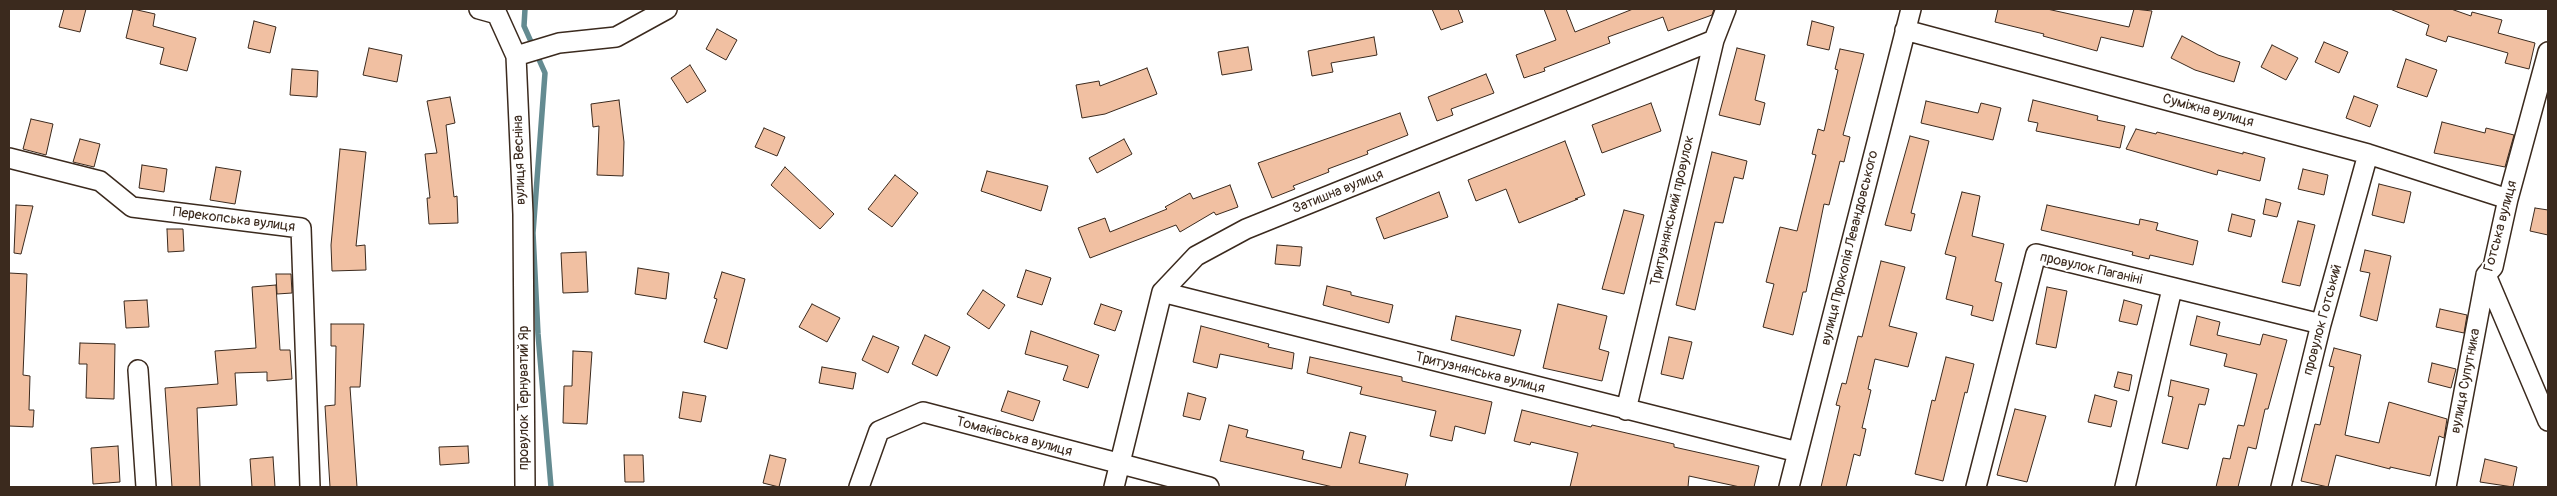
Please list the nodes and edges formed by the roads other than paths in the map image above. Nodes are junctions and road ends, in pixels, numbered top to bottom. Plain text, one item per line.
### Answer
1 (667, 9) edge
2 (1910, 9) edge
3 (488, 11) edge
4 (1725, 11) edge
5 (1905, 30) junction
6 (1714, 40) junction
7 (2548, 52) edge
8 (523, 54) junction
9 (2368, 154) junction
10 (9, 158) edge
11 (2508, 199) junction
12 (2486, 275) junction
13 (2172, 288) junction
14 (1162, 292) junction
15 (524, 309) joint
16 (2321, 324) junction
17 (138, 370) dead end
18 (1626, 410) junction
19 (2548, 421) edge
20 (1798, 452) junction
21 (1119, 466) junction
22 (146, 487) edge
23 (310, 487) edge
24 (525, 487) edge
25 (859, 487) edge
26 (1114, 487) edge
27 (1209, 487) edge
28 (1789, 487) edge
29 (1976, 487) edge
30 (2126, 487) edge
31 (2281, 487) edge
32 (2446, 487) edge

1 - 8 street
2 - 5 street, вулиця Прокопія Левандовського
3 - 8 street, вулиця Весніна
4 - 6 street, Тритузнянський провулок
5 - 9 street, Суміжна вулиця
5 - 20 street, вулиця Прокопія Левандовського
6 - 14 street, Затишна вулиця
6 - 18 street, Тритузнянський провулок
7 - 11 street, Готська вулиця
8 - 15 street, вулиця Весніна
9 - 11 street, Суміжна вулиця
9 - 16 street, провулок Готський
10 - 23 street, Перекопська вулиця
11 - 12 street, Готська вулиця
12 - 19 street, Готська вулиця
12 - 32 street, вулиця Супутника
13 - 16 street, провулок Паганіні
13 - 29 street, провулок Паганіні
13 - 30 street
14 - 18 street, Тритузнянська вулиця
14 - 21 street, Затишна вулиця
15 - 24 street, провулок Тернуватий Яр
16 - 31 street, провулок Готський
17 - 22 street
18 - 20 street, Тритузнянська вулиця
20 - 28 street, вулиця Прокопія Левандовського
21 - 25 street, Томаківська вулиця
21 - 26 street, Затишна вулиця
21 - 27 street, Томаківська вулиця

